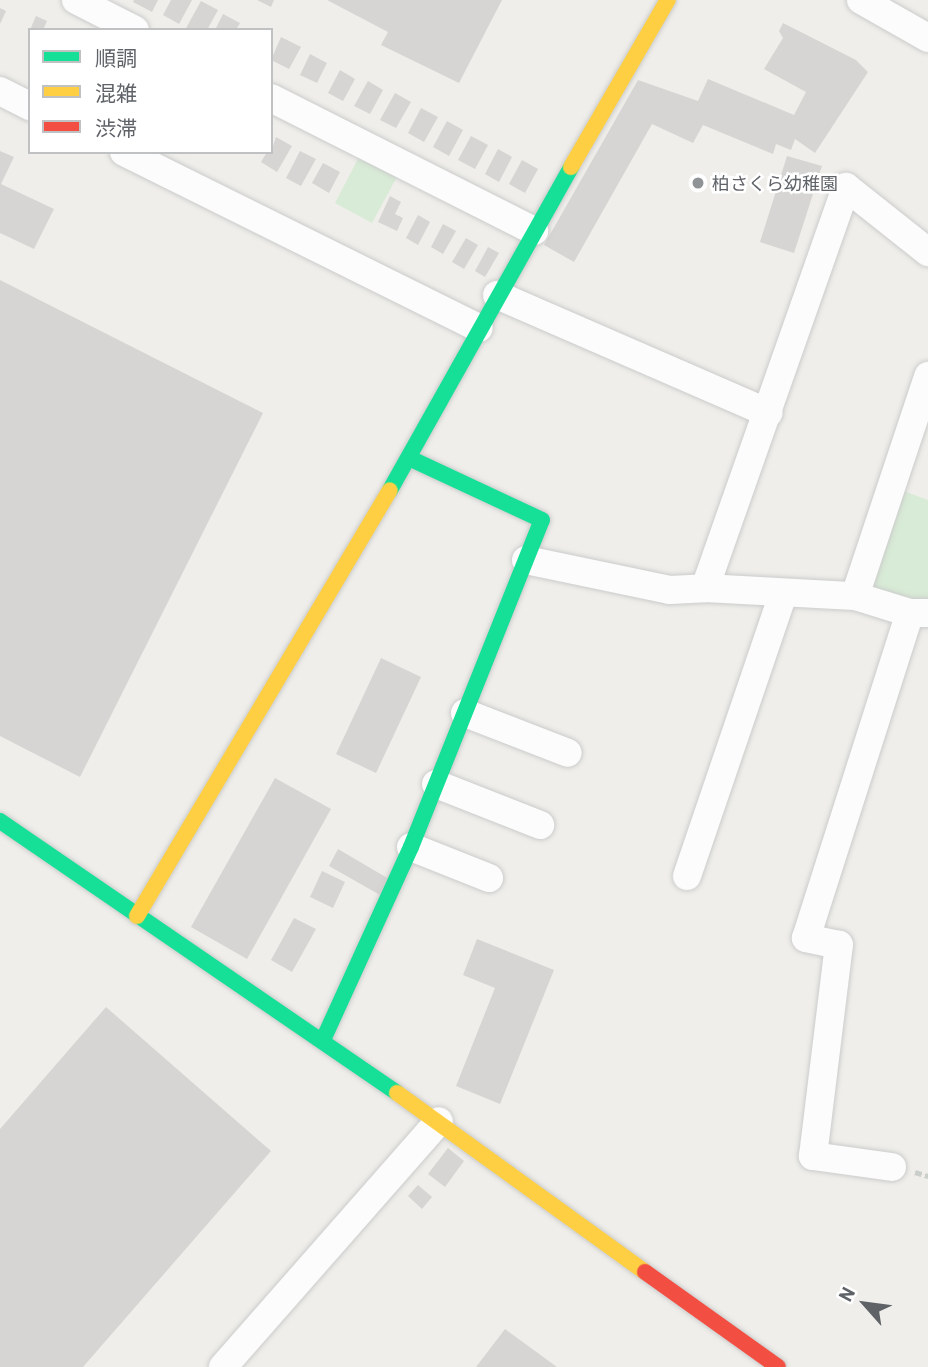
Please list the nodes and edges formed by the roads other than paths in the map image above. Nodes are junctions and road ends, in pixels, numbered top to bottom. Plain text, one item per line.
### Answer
1 (76, 0) edge
2 (668, 0) edge
3 (861, 0) edge
4 (131, 28) edge
5 (928, 38) edge
6 (0, 91) edge
7 (273, 100) edge
8 (28, 105) edge
9 (128, 154) edge
10 (534, 231) junction
11 (928, 252) edge
12 (497, 295) junction
13 (480, 328) junction
14 (928, 376) edge
15 (768, 413) junction
16 (409, 458) junction
17 (526, 560) junction
18 (705, 588) junction
19 (783, 594) junction
20 (855, 596) junction
21 (919, 613) edge
22 (465, 713) junction
23 (568, 753) dead end
24 (436, 783) junction
25 (0, 821) edge
26 (540, 825) dead end
27 (411, 847) junction
28 (687, 876) dead end
29 (489, 878) dead end
30 (137, 916) junction
31 (323, 1040) junction
32 (439, 1121) junction
33 (892, 1167) dead end
34 (223, 1367) edge
35 (778, 1367) edge

1 - 4 street
2 - 10 street
3 - 5 street
6 - 8 street
7 - 10 street
9 - 13 street
10 - 12 street
11 - 15 street
12 - 13 street
12 - 15 street
13 - 16 street
14 - 20 street
15 - 18 street
16 - 17 street
16 - 30 street
17 - 18 street
17 - 22 street
18 - 19 street
19 - 20 street
19 - 28 street
20 - 21 street
21 - 33 street
22 - 23 street
22 - 24 street
24 - 26 street
24 - 27 street
25 - 30 street
27 - 29 street
27 - 31 street
30 - 31 street
31 - 32 street
32 - 34 street
32 - 35 street

